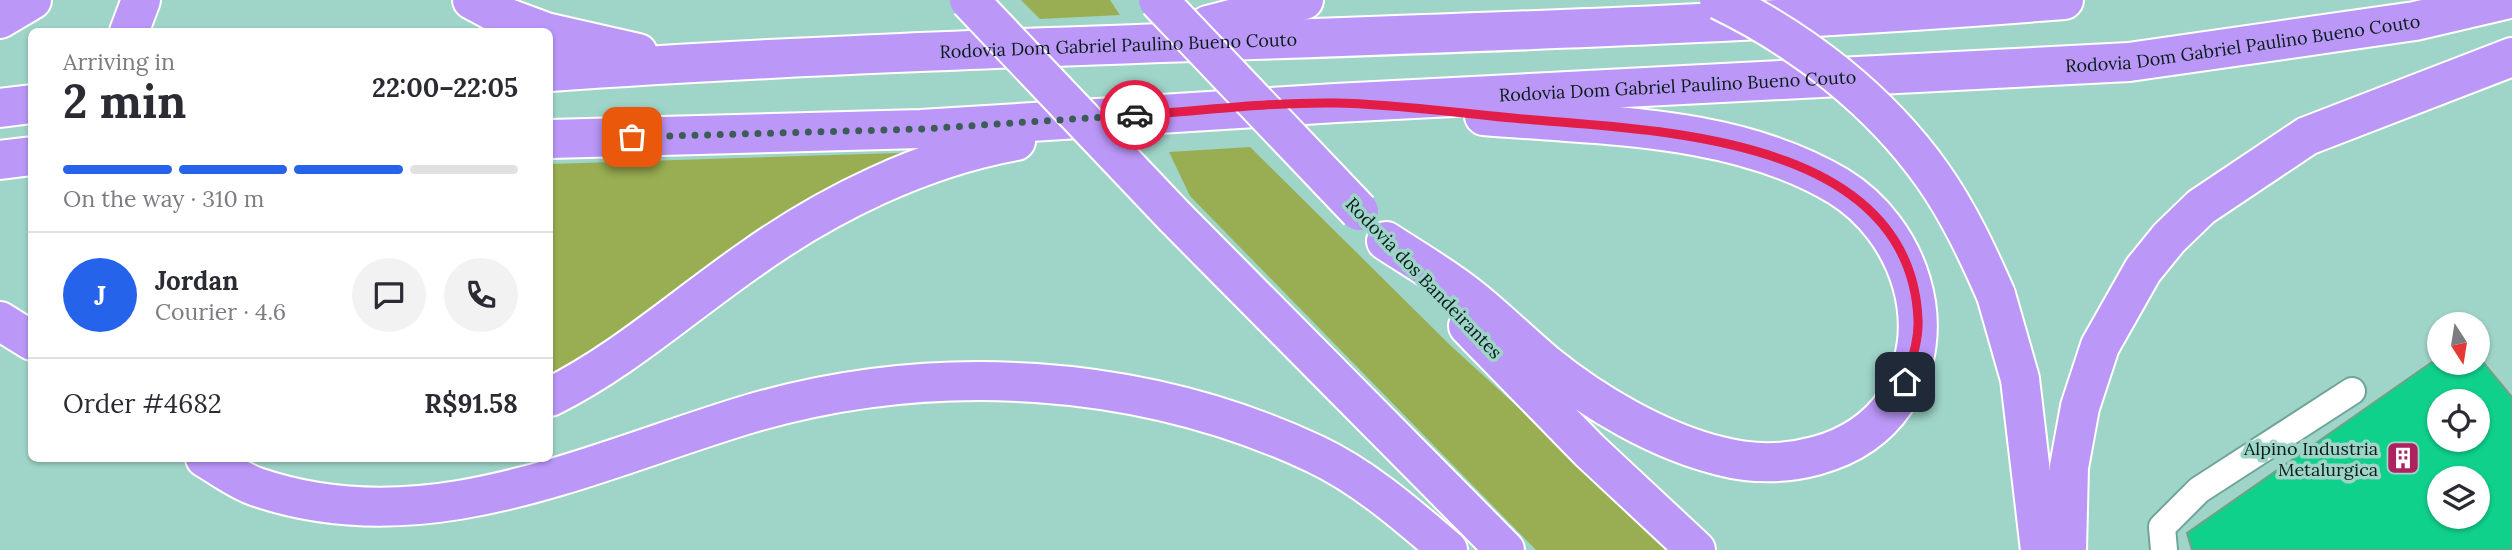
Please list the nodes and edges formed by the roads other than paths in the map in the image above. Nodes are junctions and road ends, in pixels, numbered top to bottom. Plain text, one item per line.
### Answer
1 (32, 0) edge
2 (472, 0) edge
3 (969, 0) edge
4 (1158, 0) edge
5 (1304, 0) edge
6 (1719, 0) edge
7 (2064, 0) edge
8 (2505, 0) edge
9 (0, 19) edge
10 (536, 28) edge
11 (553, 33) edge
12 (1136, 44) junction
13 (2512, 57) edge
14 (684, 63) junction
15 (553, 72) edge
16 (1336, 103) junction
17 (28, 104) edge
18 (0, 108) edge
19 (1164, 113) junction
20 (553, 139) edge
21 (28, 156) edge
22 (0, 160) edge
23 (1386, 241) junction
24 (0, 321) edge
25 (28, 338) edge
26 (2352, 390) dead end
27 (553, 396) edge
28 (212, 462) edge
29 (1448, 550) edge
30 (1505, 550) edge
31 (1696, 550) edge
32 (2040, 550) edge
33 (2067, 550) edge
34 (2164, 550) edge

1 - 9 highway
2 - 10 highway
3 - 30 highway, bridge
4 - 23 highway, Rodovia dos Bandeirantes, bridge
5 - 12 highway
6 - 32 highway, bridge
7 - 12 highway, Rodovia Dom Gabriel Paulino Bueno Couto
8 - 16 highway, Rodovia Dom Gabriel Paulino Bueno Couto
11 - 14 highway
12 - 14 highway, Rodovia Dom Gabriel Paulino Bueno Couto
13 - 33 highway
14 - 15 highway, Rodovia Dom Gabriel Paulino Bueno Couto
16 - 19 highway, Rodovia Dom Gabriel Paulino Bueno Couto
16 - 23 highway
17 - 18 highway
19 - 20 highway, Rodovia Dom Gabriel Paulino Bueno Couto
19 - 27 highway
21 - 22 highway
23 - 31 highway, Rodovia dos Bandeirantes
24 - 25 highway
26 - 34 street
28 - 29 highway

